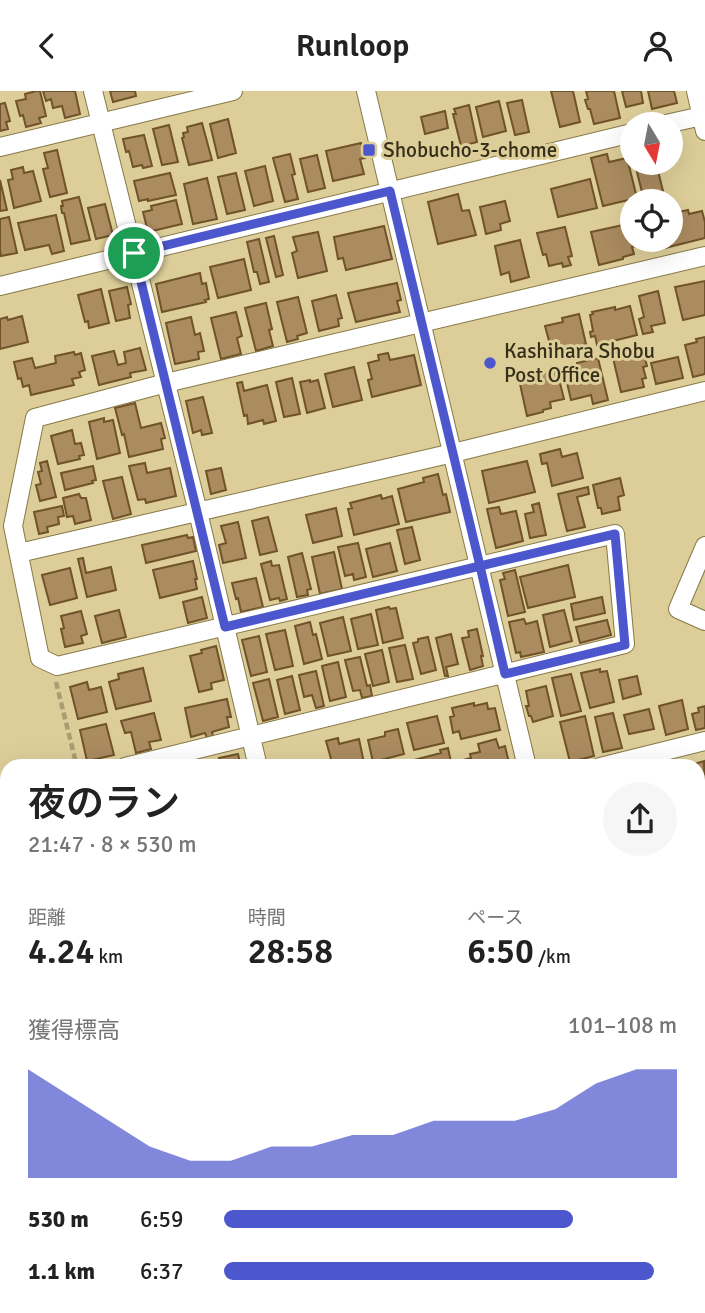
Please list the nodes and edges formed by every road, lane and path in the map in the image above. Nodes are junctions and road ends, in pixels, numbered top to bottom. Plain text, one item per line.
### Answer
1 (93, 91) edge
2 (233, 91) edge
3 (366, 91) edge
4 (696, 91) edge
5 (102, 123) junction
6 (703, 123) edge
7 (683, 124) edge
8 (620, 136) edge
9 (0, 147) edge
10 (390, 191) junction
11 (134, 253) junction
12 (705, 256) edge
13 (0, 286) edge
14 (421, 321) junction
15 (166, 383) junction
16 (705, 391) edge
17 (453, 453) junction
18 (198, 512) junction
19 (705, 546) edge
20 (19, 553) junction
21 (480, 566) junction
22 (705, 621) edge
23 (225, 627) junction
24 (57, 666) junction
25 (505, 674) junction
26 (250, 737) junction
27 (705, 741) edge
28 (74, 759) edge
29 (158, 759) edge
30 (256, 759) edge
31 (525, 759) edge
32 (632, 759) edge

1 - 5 street
2 - 5 street
3 - 10 street
4 - 6 street
5 - 9 street
5 - 11 street
6 - 7 street
8 - 10 street
10 - 11 street
10 - 14 street
11 - 13 street
11 - 15 street
12 - 14 street
14 - 15 street
14 - 17 street
15 - 18 street
15 - 20 street
16 - 17 street
17 - 18 street
17 - 21 street
18 - 20 street
18 - 23 street
19 - 22 street
20 - 24 street
21 - 23 street
21 - 25 street
21 - 25 street
23 - 24 street
23 - 26 street
24 - 28 path
25 - 26 street
25 - 31 street
26 - 29 street
26 - 30 street
27 - 32 street

